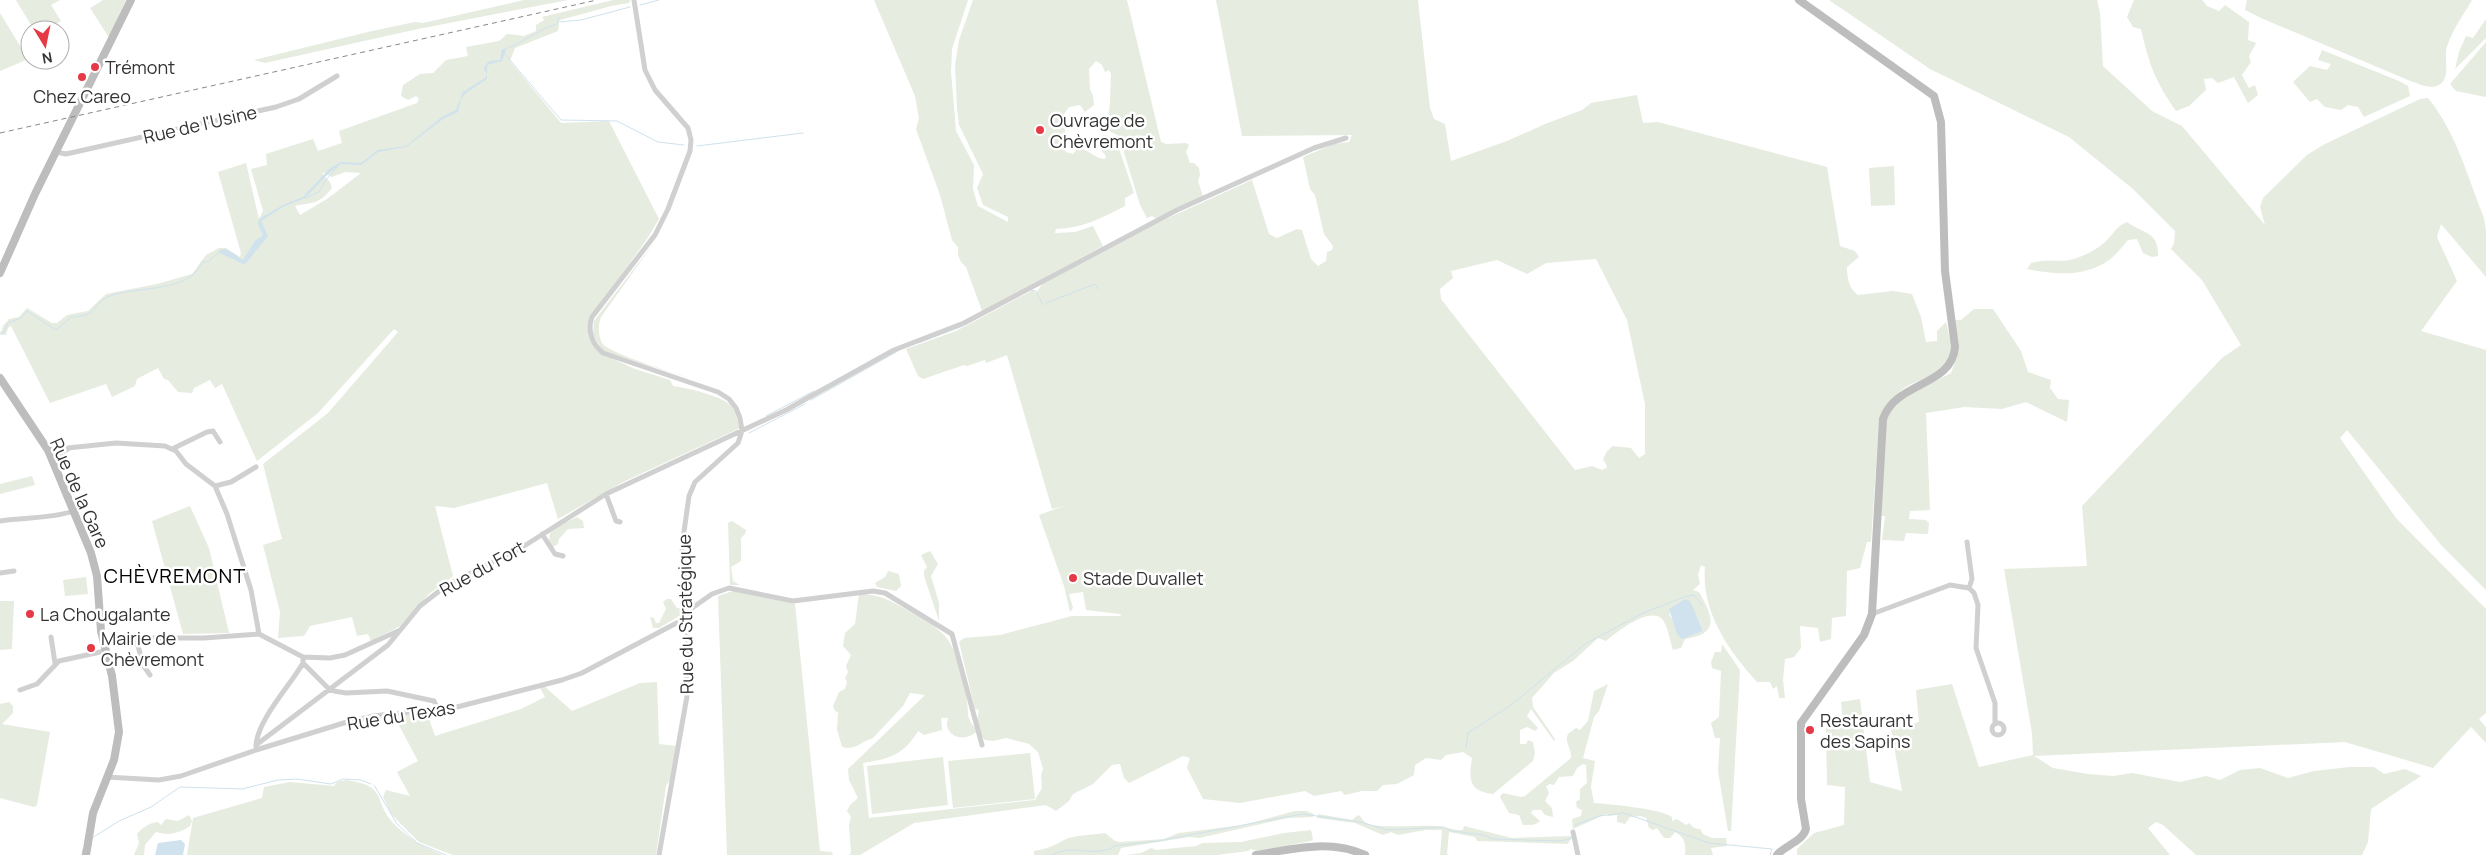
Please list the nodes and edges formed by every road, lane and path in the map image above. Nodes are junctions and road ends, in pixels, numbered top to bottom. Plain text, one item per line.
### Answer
1 (132, 0) edge
2 (1799, 0) edge
3 (634, 2) edge
4 (338, 76) dead end
5 (1346, 138) dead end
6 (56, 152) junction
7 (0, 273) edge
8 (0, 378) edge
9 (742, 431) junction
10 (726, 438) junction
11 (220, 442) dead end
12 (70, 448) junction
13 (172, 448) junction
14 (732, 449) junction
15 (48, 450) junction
16 (52, 459) junction
17 (256, 467) dead end
18 (215, 486) junction
19 (606, 494) junction
20 (74, 510) junction
21 (0, 521) edge
22 (620, 522) dead end
23 (542, 534) junction
24 (1967, 542) dead end
25 (563, 556) dead end
26 (14, 571) dead end
27 (0, 573) edge
28 (1969, 588) junction
29 (1872, 614) junction
30 (686, 616) junction
31 (398, 632) junction
32 (259, 634) junction
33 (51, 637) dead end
34 (136, 638) junction
35 (104, 647) junction
36 (303, 660) junction
37 (55, 663) junction
38 (150, 675) dead end
39 (329, 689) junction
40 (20, 690) dead end
41 (438, 709) junction
42 (1995, 724) dead end
43 (982, 745) dead end
44 (256, 747) junction
45 (106, 778) junction
46 (1573, 832) dead end
47 (86, 855) edge
48 (659, 855) edge
49 (1256, 855) edge
50 (1365, 855) edge
51 (1578, 855) edge
52 (1777, 855) edge

1 - 6 street
2 - 29 street
3 - 9 street
4 - 6 street, Rue de l'Usine
5 - 9 street, Rue du Fort
6 - 7 street
8 - 15 street, Rue de la Gare
9 - 10 street, Rue du Fort
9 - 14 street, Rue du Stratégique
10 - 14 street
10 - 19 street, Rue du Fort
11 - 13 street
12 - 13 street
12 - 15 street
12 - 16 street
13 - 18 street
14 - 30 street, Rue du Stratégique
15 - 16 street, Rue de la Gare
16 - 20 street, Rue de la Gare
17 - 18 street
18 - 32 street
19 - 22 street
19 - 23 street, Rue du Fort
20 - 21 street
20 - 35 street, Rue de la Gare
23 - 25 street
23 - 31 street, Rue du Fort
24 - 28 street
26 - 27 street
28 - 29 street
28 - 42 street
29 - 52 street
30 - 41 street, Rue du Texas
30 - 43 street, Rue du Texas
30 - 48 street, Rue du Stratégique
31 - 36 street
31 - 39 street, Rue du Fort
32 - 34 street
32 - 36 street
33 - 37 street
34 - 35 street
34 - 38 street
35 - 37 street
35 - 45 street, Rue de la Gare
36 - 39 street
36 - 44 street
37 - 40 street
39 - 41 street
39 - 44 street, Rue du Fort
41 - 44 street, Rue du Texas
44 - 45 street, Rue du Texas
45 - 47 street, Rue de la Gare
46 - 51 street
49 - 50 street

